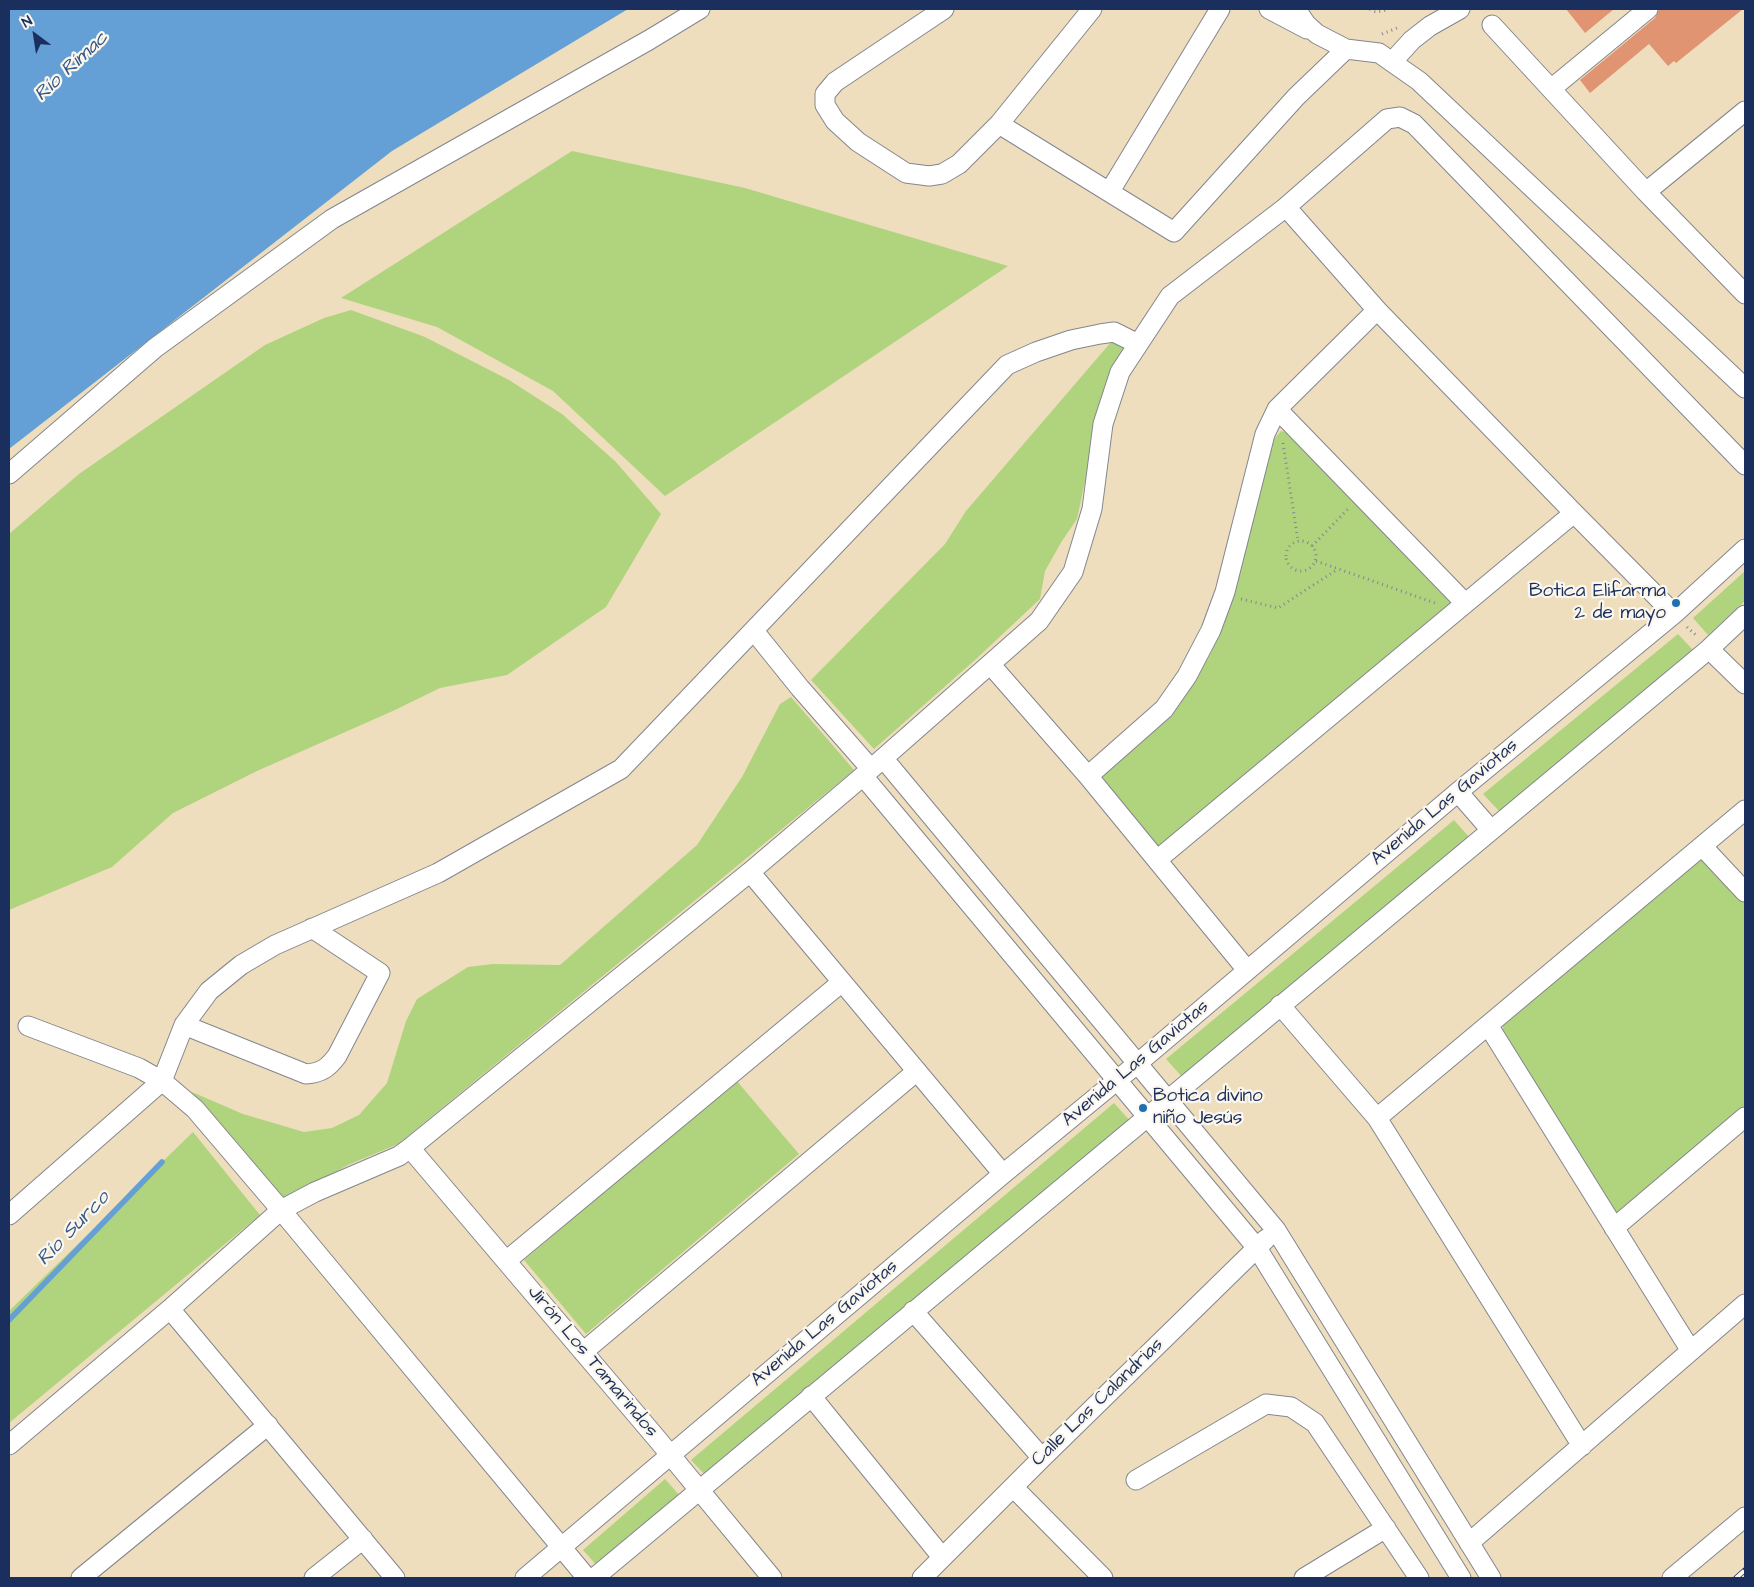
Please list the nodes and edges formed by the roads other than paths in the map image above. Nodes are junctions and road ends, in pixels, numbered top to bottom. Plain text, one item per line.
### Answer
1 (700, 9) edge
2 (944, 9) edge
3 (1092, 9) edge
4 (1220, 9) edge
5 (1269, 9) edge
6 (1296, 9) edge
7 (1460, 9) edge
8 (1648, 9) edge
9 (1492, 25) dead end
10 (1317, 34) junction
11 (1346, 49) junction
12 (1392, 62) junction
13 (1551, 89) junction
14 (1745, 111) edge
15 (999, 124) junction
16 (1110, 191) junction
17 (1646, 192) junction
18 (1286, 207) junction
19 (1745, 294) edge
20 (1377, 310) junction
21 (1138, 344) junction
22 (1745, 388) edge
23 (1277, 409) junction
24 (1745, 464) edge
25 (9, 474) edge
26 (1574, 513) junction
27 (1745, 549) edge
28 (1465, 603) junction
29 (1674, 614) junction
30 (1745, 615) edge
31 (754, 631) junction
32 (1709, 649) junction
33 (990, 664) junction
34 (1745, 684) edge
35 (873, 768) junction
36 (1088, 776) junction
37 (1458, 792) junction
38 (1745, 810) edge
39 (1491, 830) junction
40 (1702, 846) junction
41 (1157, 860) junction
42 (750, 872) junction
43 (1745, 892) edge
44 (312, 928) junction
45 (1247, 970) junction
46 (842, 982) junction
47 (1280, 1005) junction
48 (184, 1025) junction
49 (1488, 1025) junction
50 (28, 1026) dead end
51 (1138, 1064) junction
52 (917, 1071) junction
53 (1118, 1080) junction
54 (162, 1082) junction
55 (1168, 1099) junction
56 (1148, 1116) junction
57 (1745, 1117) edge
58 (1377, 1118) junction
59 (410, 1148) junction
60 (1003, 1174) junction
61 (11, 1209) edge
62 (281, 1210) junction
63 (1614, 1228) junction
64 (1276, 1230) junction
65 (1257, 1248) junction
66 (506, 1261) junction
67 (1745, 1304) edge
68 (170, 1310) junction
69 (914, 1311) junction
70 (1691, 1351) junction
71 (583, 1352) junction
72 (811, 1396) junction
73 (268, 1425) junction
74 (9, 1445) edge
75 (1582, 1446) junction
76 (671, 1455) junction
77 (1042, 1458) junction
78 (1136, 1480) dead end
79 (1013, 1487) junction
80 (700, 1490) junction
81 (1745, 1517) edge
82 (1386, 1528) junction
83 (363, 1539) junction
84 (1469, 1544) junction
85 (562, 1548) junction
86 (942, 1557) junction
87 (81, 1578) edge
88 (314, 1578) edge
89 (395, 1578) edge
90 (525, 1578) edge
91 (587, 1578) edge
92 (594, 1578) edge
93 (772, 1578) edge
94 (922, 1578) edge
95 (1103, 1578) edge
96 (1304, 1578) edge
97 (1419, 1578) edge
98 (1461, 1578) edge
99 (1491, 1578) edge
100 (1672, 1578) edge

1 - 25 street
2 - 15 street
3 - 15 street
4 - 16 street
5 - 10 street
6 - 10 street
7 - 12 street
8 - 13 street
9 - 13 street
10 - 11 street
11 - 12 street
11 - 16 street
12 - 22 street
13 - 17 street
14 - 17 street
15 - 16 street
17 - 19 street
18 - 20 street
18 - 21 street
18 - 24 street
20 - 23 street
20 - 26 street
21 - 31 street
21 - 33 street
23 - 28 street
23 - 36 street
26 - 28 street
26 - 29 street
27 - 29 street, Avenida Las Gaviotas
28 - 41 street
29 - 37 street, Avenida Las Gaviotas
30 - 32 street
31 - 35 street
31 - 44 street
32 - 34 street
32 - 39 street
33 - 35 street
33 - 36 street
35 - 42 street
35 - 51 street
35 - 53 street
36 - 41 street
37 - 39 street
37 - 45 street, Avenida Las Gaviotas
38 - 40 street
39 - 47 street
40 - 43 street
40 - 49 street
41 - 45 street
42 - 46 street
42 - 59 street
44 - 48 street
44 - 48 street
45 - 51 street, Avenida Las Gaviotas
46 - 52 street
46 - 66 street
47 - 55 street
47 - 58 street
48 - 54 street
49 - 58 street
49 - 63 street
50 - 54 street
51 - 53 street, Avenida Las Gaviotas
51 - 55 street
52 - 60 street
52 - 71 street
53 - 56 street
53 - 60 street, Avenida Las Gaviotas
54 - 61 street
54 - 62 street
55 - 56 street
55 - 64 street
56 - 65 street
56 - 69 street
57 - 63 street
58 - 75 street
59 - 62 street
59 - 66 street, Jirón Los Tamarindos
60 - 76 street, Avenida Las Gaviotas
62 - 68 street
62 - 85 street
63 - 70 street
64 - 65 street, Calle Las Calandrias
64 - 84 street
65 - 77 street, Calle Las Calandrias
65 - 98 street
66 - 71 street, Jirón Los Tamarindos
67 - 70 street
68 - 73 street
68 - 74 street
69 - 72 street
69 - 77 street
70 - 75 street
71 - 76 street, Jirón Los Tamarindos
72 - 80 street
72 - 86 street
73 - 83 street
73 - 87 street
75 - 84 street
76 - 80 street, Jirón Los Tamarindos
76 - 85 street, Avenida Las Gaviotas
77 - 79 street, Calle Las Calandrias
78 - 82 street
79 - 86 street, Calle Las Calandrias
79 - 95 street
80 - 92 street
80 - 93 street, Jirón Los Tamarindos
81 - 100 street
82 - 96 street
82 - 97 street
83 - 88 street
83 - 89 street
84 - 99 street
85 - 90 street, Avenida Las Gaviotas
85 - 91 street
86 - 94 street, Calle Las Calandrias

